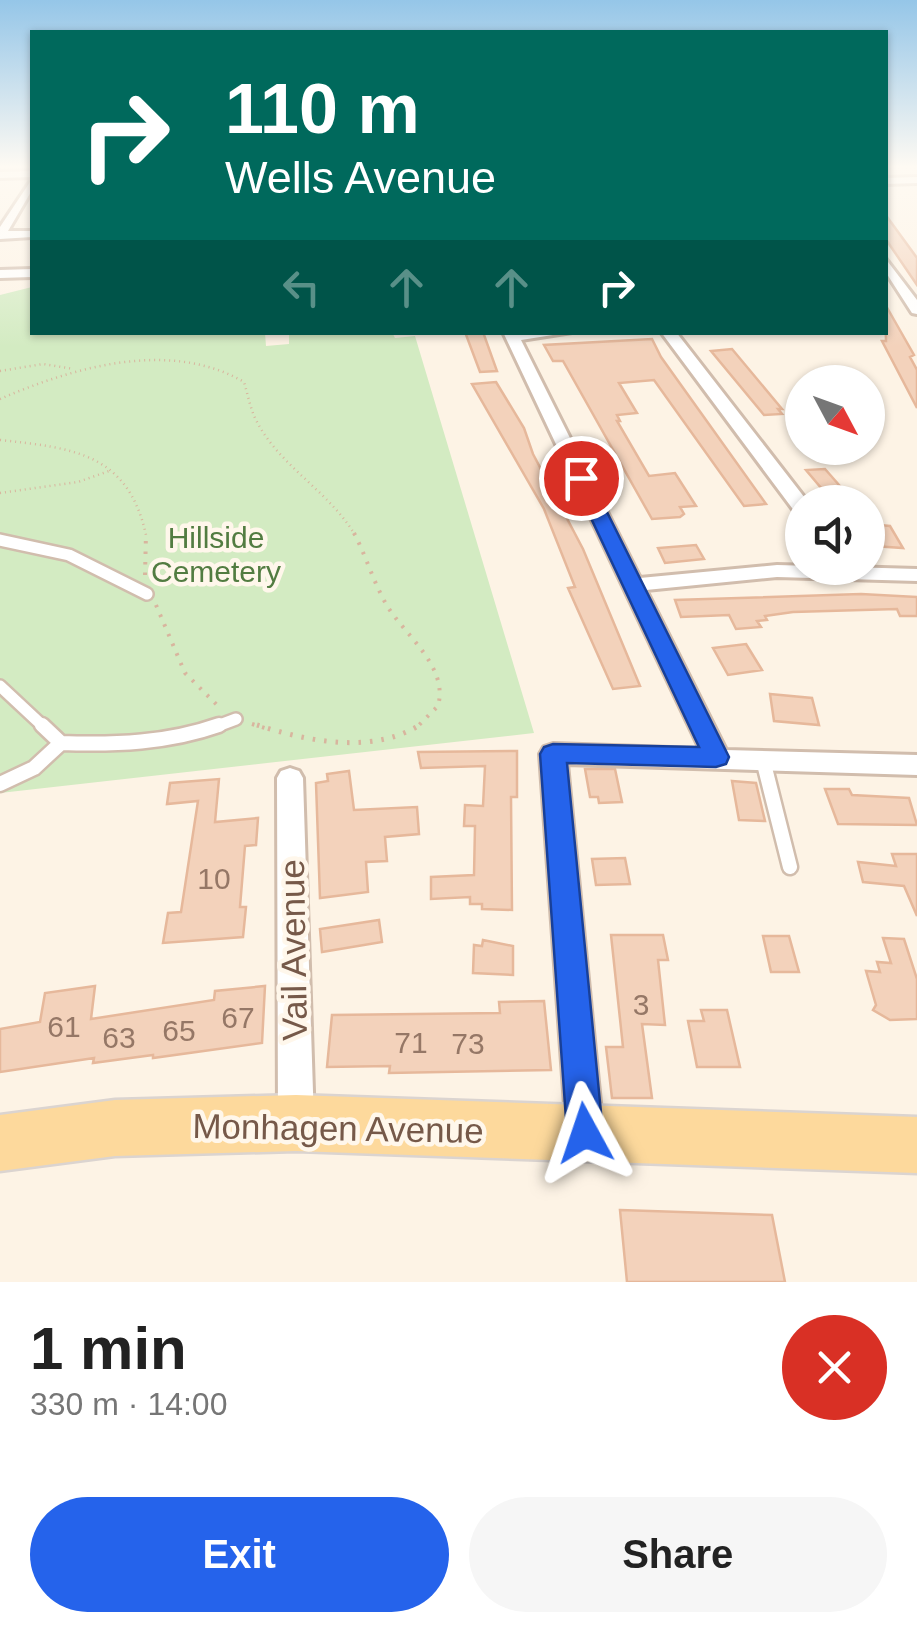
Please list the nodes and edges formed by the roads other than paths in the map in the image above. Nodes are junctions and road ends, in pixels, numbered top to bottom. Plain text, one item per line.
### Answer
1 (30, 234) edge
2 (0, 236) edge
3 (888, 266) edge
4 (30, 273) edge
5 (0, 274) edge
6 (917, 310) edge
7 (511, 335) edge
8 (670, 335) edge
9 (785, 486) edge
10 (0, 540) edge
11 (785, 571) edge
12 (885, 573) edge
13 (917, 576) edge
14 (632, 584) junction
15 (147, 594) road end
16 (1, 689) edge
17 (236, 719) road end
18 (61, 743) junction
19 (716, 757) junction
20 (763, 760) junction
21 (917, 765) edge
22 (290, 778) dead end
23 (0, 784) edge
24 (790, 867) dead end
25 (296, 1122) junction
26 (585, 1133) junction
27 (0, 1143) edge
28 (917, 1146) edge

1 - 2 street
3 - 6 street
4 - 5 street
7 - 14 street
8 - 9 street
10 - 15 lane
11 - 14 street
12 - 13 street
14 - 19 street
16 - 18 lane
17 - 18 lane
18 - 23 lane
19 - 20 street
19 - 26 street
20 - 21 street
20 - 24 lane
22 - 25 street, Vail Avenue
25 - 26 main road, Monhagen Avenue
25 - 27 main road, Monhagen Avenue
26 - 28 main road, Monhagen Avenue

